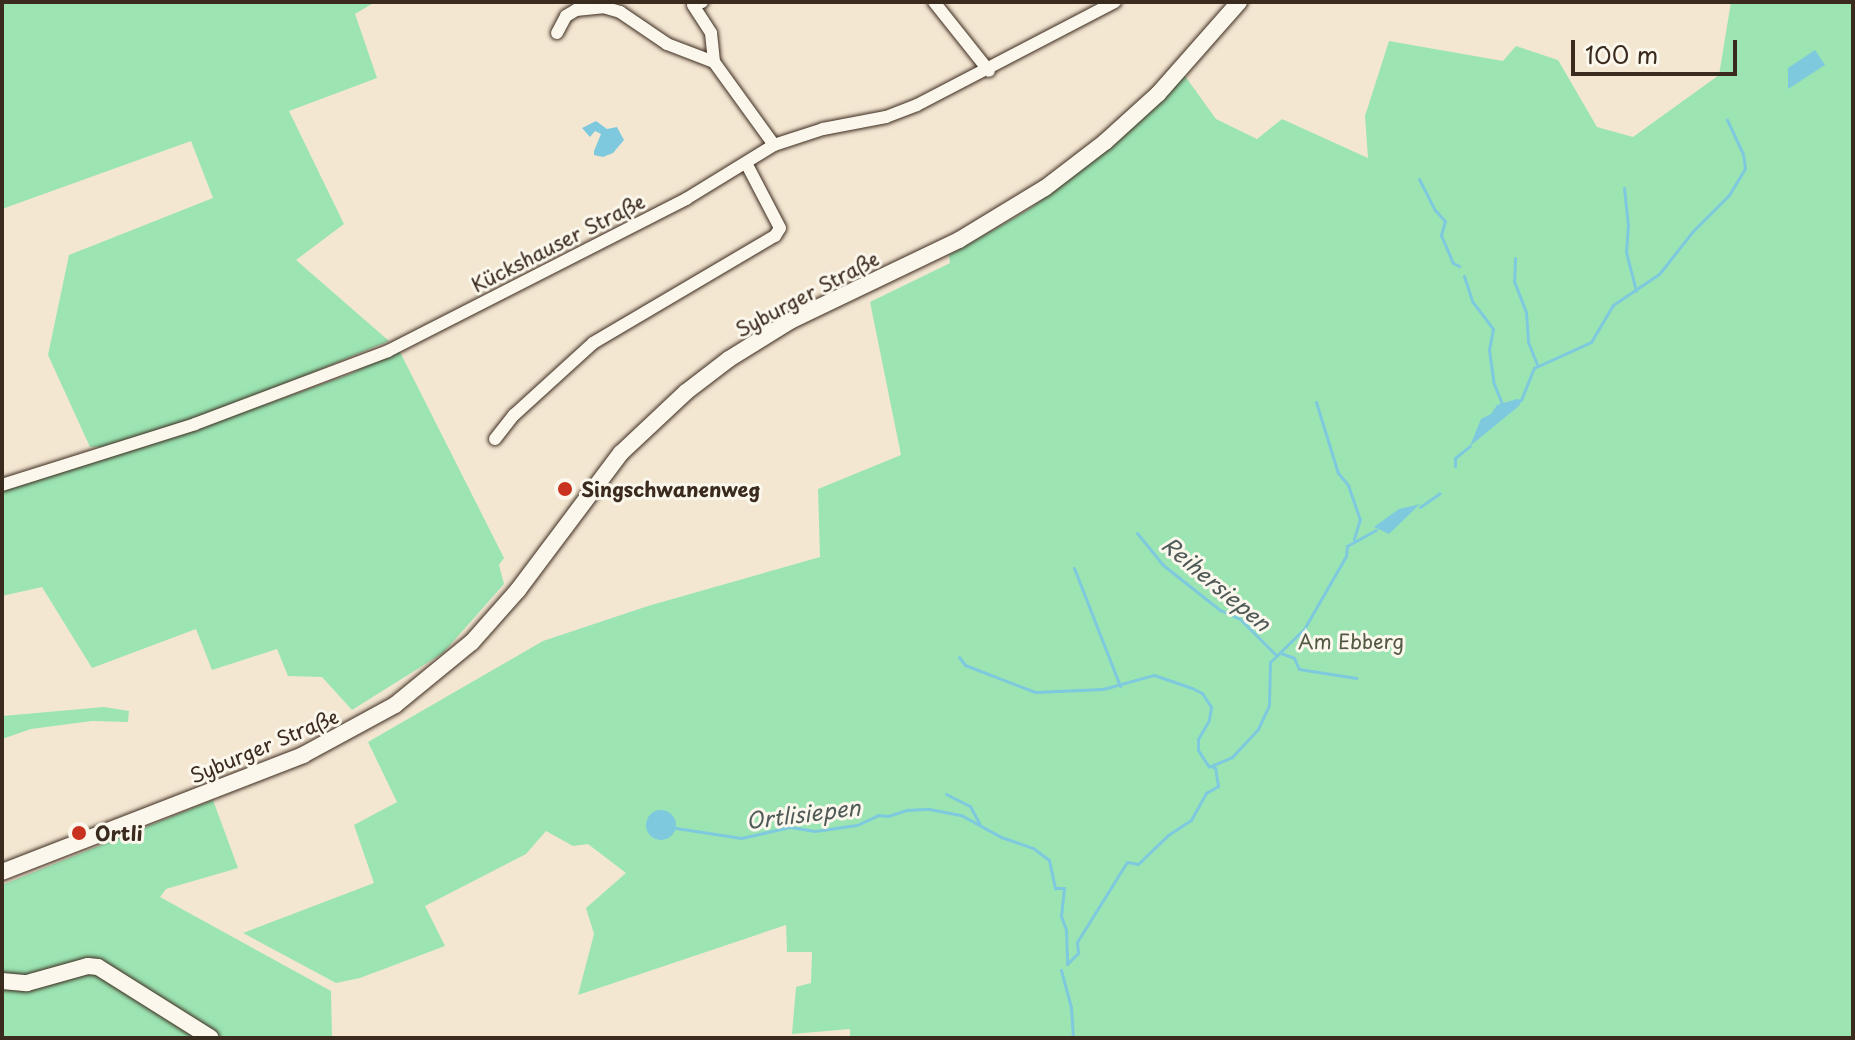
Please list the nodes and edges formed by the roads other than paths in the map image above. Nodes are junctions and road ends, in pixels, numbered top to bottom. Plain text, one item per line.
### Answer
1 (702, 2) edge
2 (934, 2) edge
3 (1115, 2) edge
4 (1239, 2) edge
5 (557, 33) dead end
6 (714, 62) junction
7 (989, 71) junction
8 (774, 145) junction
9 (746, 163) junction
10 (495, 439) dead end
11 (2, 485) edge
12 (2, 872) edge
13 (2, 981) edge
14 (211, 1038) edge

1 - 6 street
2 - 7 street
3 - 7 street, Kückshauser Straße
4 - 12 street, Syburger Straße
5 - 6 street
6 - 8 street
7 - 8 street, Kückshauser Straße
8 - 9 street, Kückshauser Straße
9 - 10 street
9 - 11 street, Kückshauser Straße
13 - 14 street

